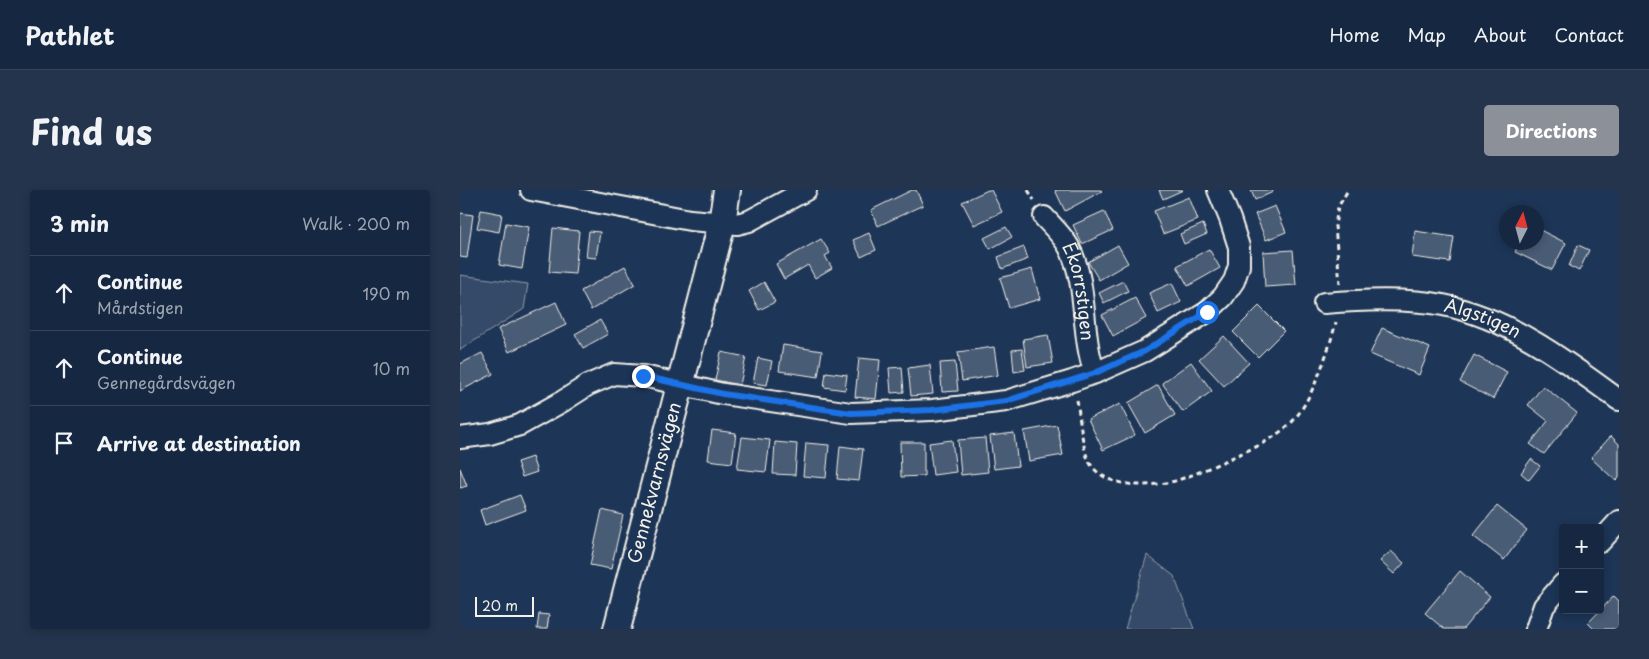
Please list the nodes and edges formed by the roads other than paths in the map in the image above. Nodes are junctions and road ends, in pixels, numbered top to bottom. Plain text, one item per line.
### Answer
1 (531, 190) edge
2 (727, 190) edge
3 (806, 190) edge
4 (1218, 190) edge
5 (1044, 217) dead end
6 (722, 223) junction
7 (1331, 303) road end
8 (1095, 373) junction
9 (681, 384) junction
10 (1619, 400) edge
11 (460, 438) edge
12 (1619, 521) edge
13 (1604, 538) edge
14 (1559, 589) edge
15 (617, 629) edge
16 (1536, 629) edge

1 - 6 street
2 - 6 street, Gennekvarnsvägen
3 - 6 street
4 - 8 street
5 - 8 street, Ekorrstigen
6 - 9 street, Gennekvarnsvägen
7 - 10 street, Älgstigen
8 - 9 street
9 - 11 street
9 - 15 street, Gennekvarnsvägen
12 - 13 street
14 - 16 street

